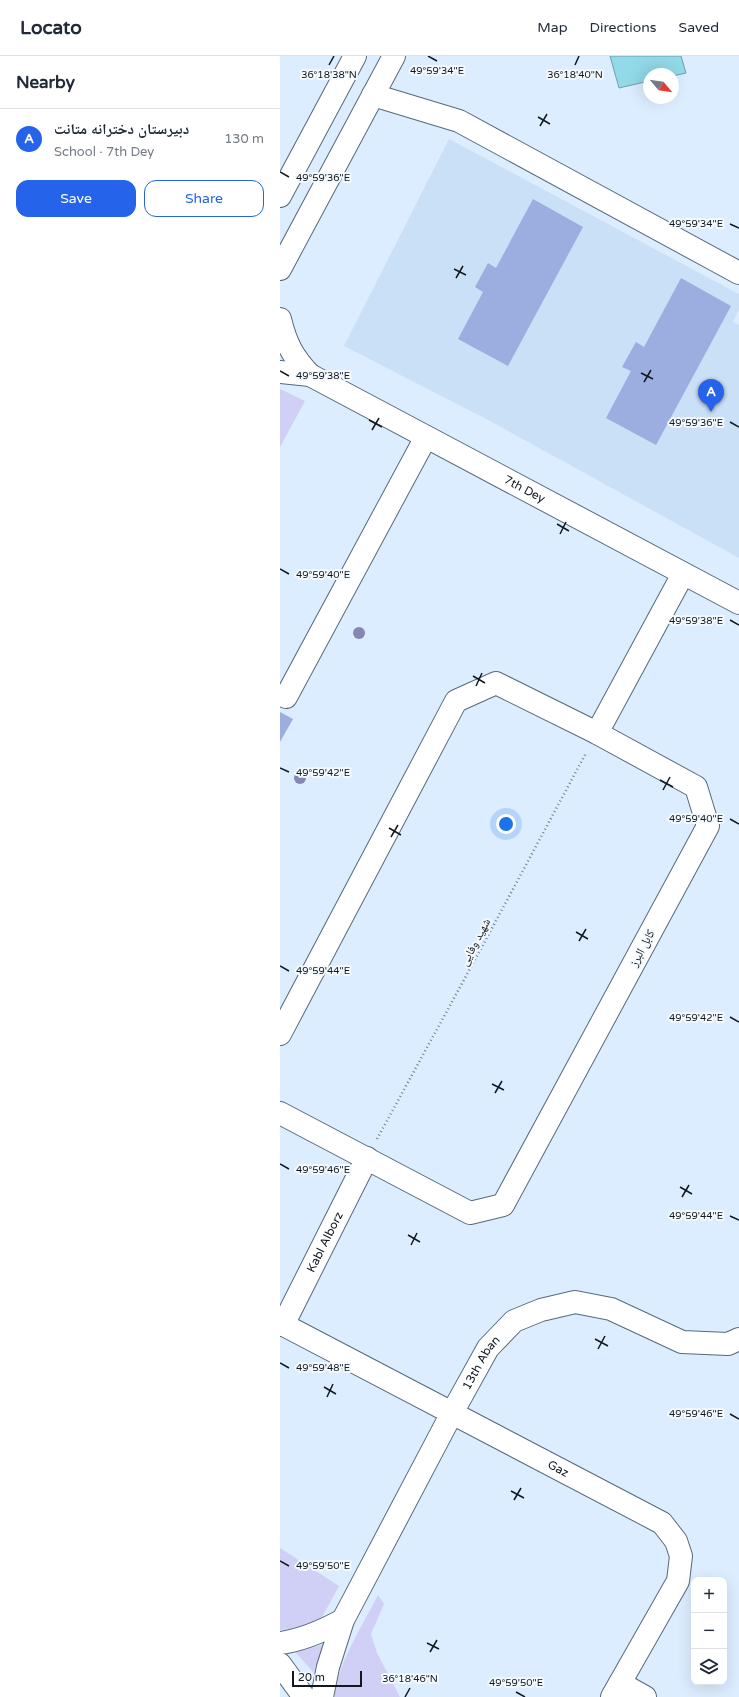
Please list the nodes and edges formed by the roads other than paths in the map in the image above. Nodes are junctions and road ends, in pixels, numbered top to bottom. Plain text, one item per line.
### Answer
1 (355, 56) edge
2 (394, 56) edge
3 (373, 95) junction
4 (280, 196) edge
5 (280, 270) edge
6 (739, 273) edge
7 (280, 320) edge
8 (280, 372) edge
9 (310, 376) junction
10 (426, 437) junction
11 (683, 574) junction
12 (739, 603) edge
13 (286, 697) dead end
14 (597, 733) junction
15 (280, 1034) edge
16 (280, 1113) edge
17 (366, 1158) junction
18 (281, 1324) edge
19 (739, 1339) edge
20 (452, 1413) junction
21 (344, 1620) junction
22 (280, 1643) edge
23 (280, 1664) edge
24 (616, 1690) edge
25 (304, 1697) edge
26 (322, 1697) edge
27 (645, 1697) edge

1 - 4 street
2 - 3 street
3 - 5 street
3 - 6 street
7 - 9 street
8 - 9 street
9 - 10 street, 7th Dey
10 - 11 street, 7th Dey
10 - 13 street
11 - 12 street, 7th Dey
11 - 14 street
14 - 15 street, کابل البرز
14 - 17 street, کابل البرز
16 - 17 street
17 - 18 street, Kabl Alborz
18 - 20 street, Gaz
19 - 20 street, 13th Aban
20 - 21 street, 13th Aban
20 - 24 street, Gaz
21 - 22 street
21 - 26 street, 13th Aban
23 - 25 street
24 - 27 street

